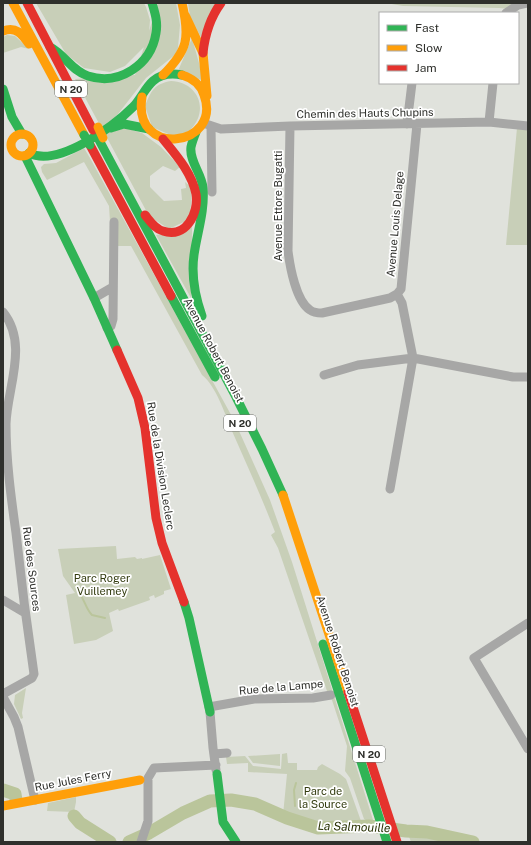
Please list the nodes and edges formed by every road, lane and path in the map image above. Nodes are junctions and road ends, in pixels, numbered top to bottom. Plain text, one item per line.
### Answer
1 (13, 3) edge
2 (27, 3) edge
3 (152, 3) edge
4 (182, 3) edge
5 (221, 3) edge
6 (527, 3) edge
7 (508, 12) edge
8 (185, 15) junction
9 (3, 31) edge
10 (50, 47) junction
11 (59, 52) junction
12 (203, 53) junction
13 (42, 55) junction
14 (163, 75) junction
15 (412, 84) edge
16 (493, 84) edge
17 (3, 89) edge
18 (142, 97) junction
19 (207, 102) junction
20 (489, 122) junction
21 (207, 124) junction
22 (408, 124) junction
23 (417, 124) junction
24 (290, 126) junction
25 (528, 126) edge
26 (99, 129) junction
27 (149, 129) junction
28 (196, 132) junction
29 (13, 139) edge
30 (101, 139) junction
31 (163, 139) junction
32 (3, 151) edge
33 (24, 153) junction
34 (46, 156) junction
35 (35, 176) junction
36 (212, 192) dead end
37 (114, 222) dead end
38 (113, 287) junction
39 (397, 294) junction
40 (94, 298) junction
41 (3, 312) edge
42 (107, 328) junction
43 (206, 338) junction
44 (413, 358) junction
45 (324, 375) dead end
46 (528, 377) edge
47 (5, 423) edge
48 (269, 485) dead end
49 (390, 489) dead end
50 (282, 521) dead end
51 (3, 600) edge
52 (25, 613) junction
53 (528, 622) edge
54 (330, 695) dead end
55 (3, 696) edge
56 (210, 709) junction
57 (528, 749) edge
58 (227, 753) dead end
59 (214, 754) junction
60 (216, 769) junction
61 (144, 779) junction
62 (34, 800) junction
63 (3, 806) edge
64 (143, 838) edge
65 (386, 840) edge
66 (397, 840) edge
67 (236, 842) edge

1 - 13 main road, Avenue Robert Benoist / N 20
2 - 10 main road, N 20
3 - 11 main road
4 - 8 main road
5 - 12 main road
6 - 7 street
8 - 12 main road
8 - 14 main road
9 - 13 main road
10 - 11 main road
10 - 26 main road, N 20
11 - 26 main road
12 - 19 main road
13 - 48 main road, Avenue Robert Benoist / N 20, bridge
14 - 18 main road
14 - 19 main road
15 - 22 street
16 - 20 street
17 - 29 main road
18 - 26 main road
18 - 27 main road
19 - 21 main road
20 - 23 street, Chemin des Hauts Chupins
20 - 25 street, Chemin des Hauts Chupins
21 - 24 street, Chemin des Hauts Chupins
21 - 28 main road
21 - 36 street
22 - 23 street, Chemin des Hauts Chupins
22 - 24 street, Chemin des Hauts Chupins
23 - 39 street, Avenue Louis Delage
24 - 39 street, Avenue Ettore Bugatti
26 - 27 main road
26 - 30 main road, bridge
26 - 34 main road
27 - 31 main road
28 - 31 main road
28 - 43 main road
29 - 33 main road
29 - 33 main road
30 - 31 main road
30 - 43 main road, Avenue Robert Benoist / N 20
32 - 33 main road
33 - 34 main road
33 - 35 main road, Rue de la Division Leclerc
34 - 35 main road
35 - 40 main road, Rue de la Division Leclerc
37 - 38 street
38 - 40 street
38 - 42 street
39 - 44 street
40 - 42 main road, Rue de la Division Leclerc
41 - 47 street, Rue des Sources
42 - 56 main road, Rue de la Division Leclerc
43 - 66 main road, Avenue Robert Benoist / N 20
44 - 45 street
44 - 46 street
44 - 49 street
47 - 52 street, Rue des Sources
50 - 65 main road, Avenue Robert Benoist / N 20
51 - 52 street
52 - 55 street, Rue des Sources
53 - 57 street
54 - 56 street, Rue de la Lampe
55 - 62 street
56 - 59 street, Rue de la Division Leclerc
58 - 59 street
59 - 60 street, Rue de la Division Leclerc
60 - 61 street
60 - 67 main road, Rue de la Division Leclerc
61 - 62 main road, Rue Jules Ferry
61 - 64 street
62 - 63 main road, Rue Jules Ferry

